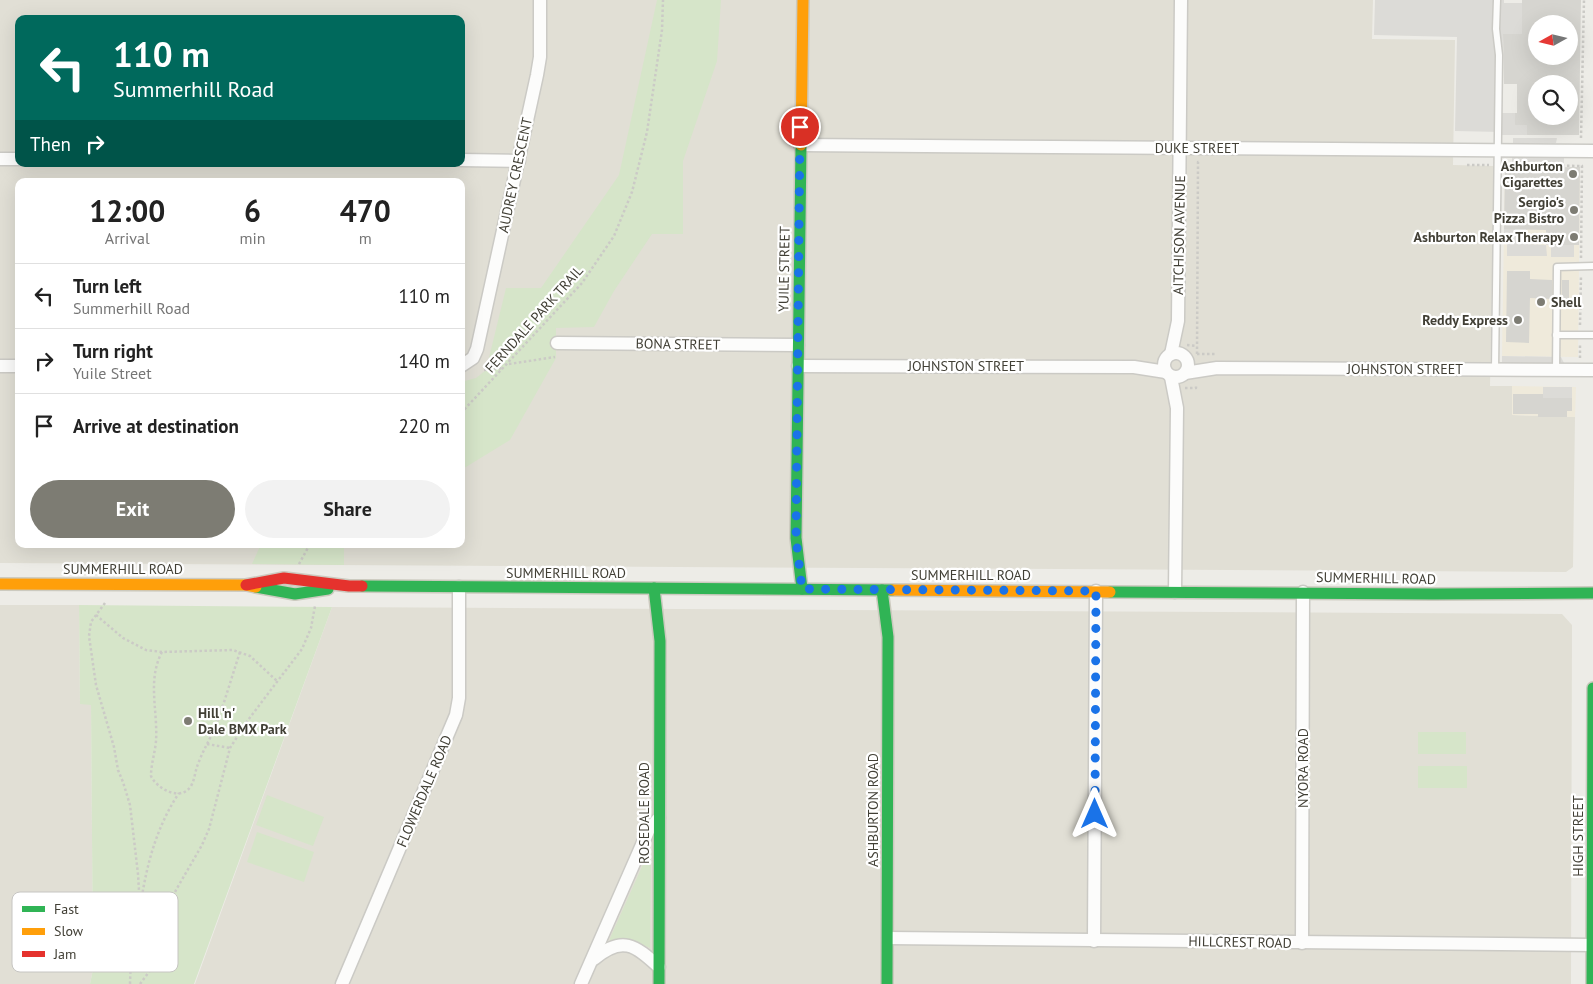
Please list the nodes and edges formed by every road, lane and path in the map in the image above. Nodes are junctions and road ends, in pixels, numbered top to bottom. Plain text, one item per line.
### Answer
1 (540, 0) edge
2 (663, 0) edge
3 (803, 0) edge
4 (1181, 0) edge
5 (1497, 0) edge
6 (1584, 0) edge
7 (800, 145) junction
8 (1179, 148) junction
9 (1498, 150) junction
10 (1587, 151) edge
11 (0, 159) edge
12 (15, 159) edge
13 (465, 160) edge
14 (519, 160) junction
15 (1208, 162) dead end
16 (1458, 164) dead end
17 (1498, 165) junction
18 (1583, 166) junction
19 (1593, 266) edge
20 (1581, 267) junction
21 (1593, 334) edge
22 (1556, 335) junction
23 (1580, 335) junction
24 (557, 343) dead end
25 (798, 345) junction
26 (1217, 354) dead end
27 (559, 356) dead end
28 (1580, 358) dead end
29 (465, 363) edge
30 (507, 364) junction
31 (0, 366) edge
32 (15, 366) edge
33 (798, 366) junction
34 (1177, 366) junction
35 (505, 367) junction
36 (484, 370) dead end
37 (1495, 370) junction
38 (1593, 370) edge
39 (1556, 371) junction
40 (465, 409) edge
41 (796, 538) junction
42 (0, 584) edge
43 (459, 587) junction
44 (654, 588) junction
45 (667, 588) junction
46 (788, 589) junction
47 (802, 589) junction
48 (882, 590) junction
49 (896, 590) junction
50 (1096, 591) junction
51 (1175, 592) junction
52 (1303, 592) junction
53 (1593, 593) edge
54 (105, 603) dead end
55 (315, 606) dead end
56 (96, 614) junction
57 (888, 637) junction
58 (660, 641) junction
59 (162, 652) junction
60 (240, 652) junction
61 (277, 681) junction
62 (1593, 688) edge
63 (207, 744) junction
64 (230, 748) junction
65 (179, 794) junction
66 (659, 818) junction
67 (139, 892) edge
68 (143, 892) edge
69 (175, 892) edge
70 (888, 938) junction
71 (1094, 941) junction
72 (1302, 943) junction
73 (1592, 945) edge
74 (592, 960) junction
75 (659, 968) junction
76 (149, 972) edge
77 (140, 984) edge
78 (342, 984) edge
79 (581, 984) edge
80 (659, 984) edge
81 (888, 984) edge
82 (1592, 984) edge

1 - 14 street, AUDREY CRESCENT
2 - 30 path, FERNDALE PARK TRAIL
3 - 7 main road, YUILE STREET
4 - 8 street, AITCHISON AVENUE
5 - 9 lane
6 - 10 path
7 - 8 street, DUKE STREET
7 - 25 main road, YUILE STREET
8 - 9 street, DUKE STREET
8 - 34 street, AITCHISON AVENUE
9 - 10 street, DUKE STREET
9 - 17 lane
10 - 18 path
11 - 12 street
13 - 14 street
14 - 29 street, AUDREY CRESCENT
15 - 26 path
16 - 17 path
17 - 18 path
17 - 37 lane
18 - 20 path
19 - 20 lane
20 - 22 lane
20 - 23 path
21 - 23 lane
22 - 23 lane
22 - 39 lane
23 - 28 path
24 - 25 street, BONA STREET
25 - 33 main road, YUILE STREET
27 - 30 path
30 - 35 path, FERNDALE PARK TRAIL
31 - 32 street
33 - 34 street, JOHNSTON STREET
33 - 41 main road, YUILE STREET
34 - 37 street, JOHNSTON STREET
34 - 51 street, AITCHISON AVENUE
35 - 36 path
35 - 40 path, FERNDALE PARK TRAIL
37 - 39 street, JOHNSTON STREET
38 - 39 street, JOHNSTON STREET
41 - 46 main road, YUILE STREET
41 - 47 main road, YUILE STREET
42 - 43 main road, SUMMERHILL ROAD
43 - 44 main road, SUMMERHILL ROAD
43 - 78 street, FLOWERDALE ROAD
44 - 45 main road, SUMMERHILL ROAD
44 - 58 main road, ROSEDALE ROAD
45 - 46 main road, SUMMERHILL ROAD
45 - 58 main road, ROSEDALE ROAD
46 - 47 main road, SUMMERHILL ROAD
47 - 48 main road, SUMMERHILL ROAD
48 - 49 main road, SUMMERHILL ROAD
48 - 57 main road, ASHBURTON ROAD
49 - 50 main road, SUMMERHILL ROAD
49 - 57 main road, ASHBURTON ROAD
50 - 51 main road, SUMMERHILL ROAD
50 - 71 street
51 - 52 main road, SUMMERHILL ROAD
52 - 53 main road, SUMMERHILL ROAD
52 - 72 street, NYORA ROAD
54 - 56 path
55 - 61 path
56 - 59 path
56 - 67 path
57 - 70 main road, ASHBURTON ROAD
58 - 66 main road, ROSEDALE ROAD
59 - 60 path
59 - 65 path
60 - 61 path
60 - 63 path
61 - 64 path
62 - 73 main road, HIGH STREET
63 - 64 path
63 - 65 path
64 - 69 path
65 - 68 path
66 - 74 street
66 - 75 main road, ROSEDALE ROAD
70 - 71 street, HILLCREST ROAD
70 - 81 main road, ASHBURTON ROAD
71 - 72 street, HILLCREST ROAD
72 - 73 street, HILLCREST ROAD
73 - 82 main road, HIGH STREET
74 - 75 street
74 - 79 street
75 - 80 main road, ROSEDALE ROAD
76 - 77 path

